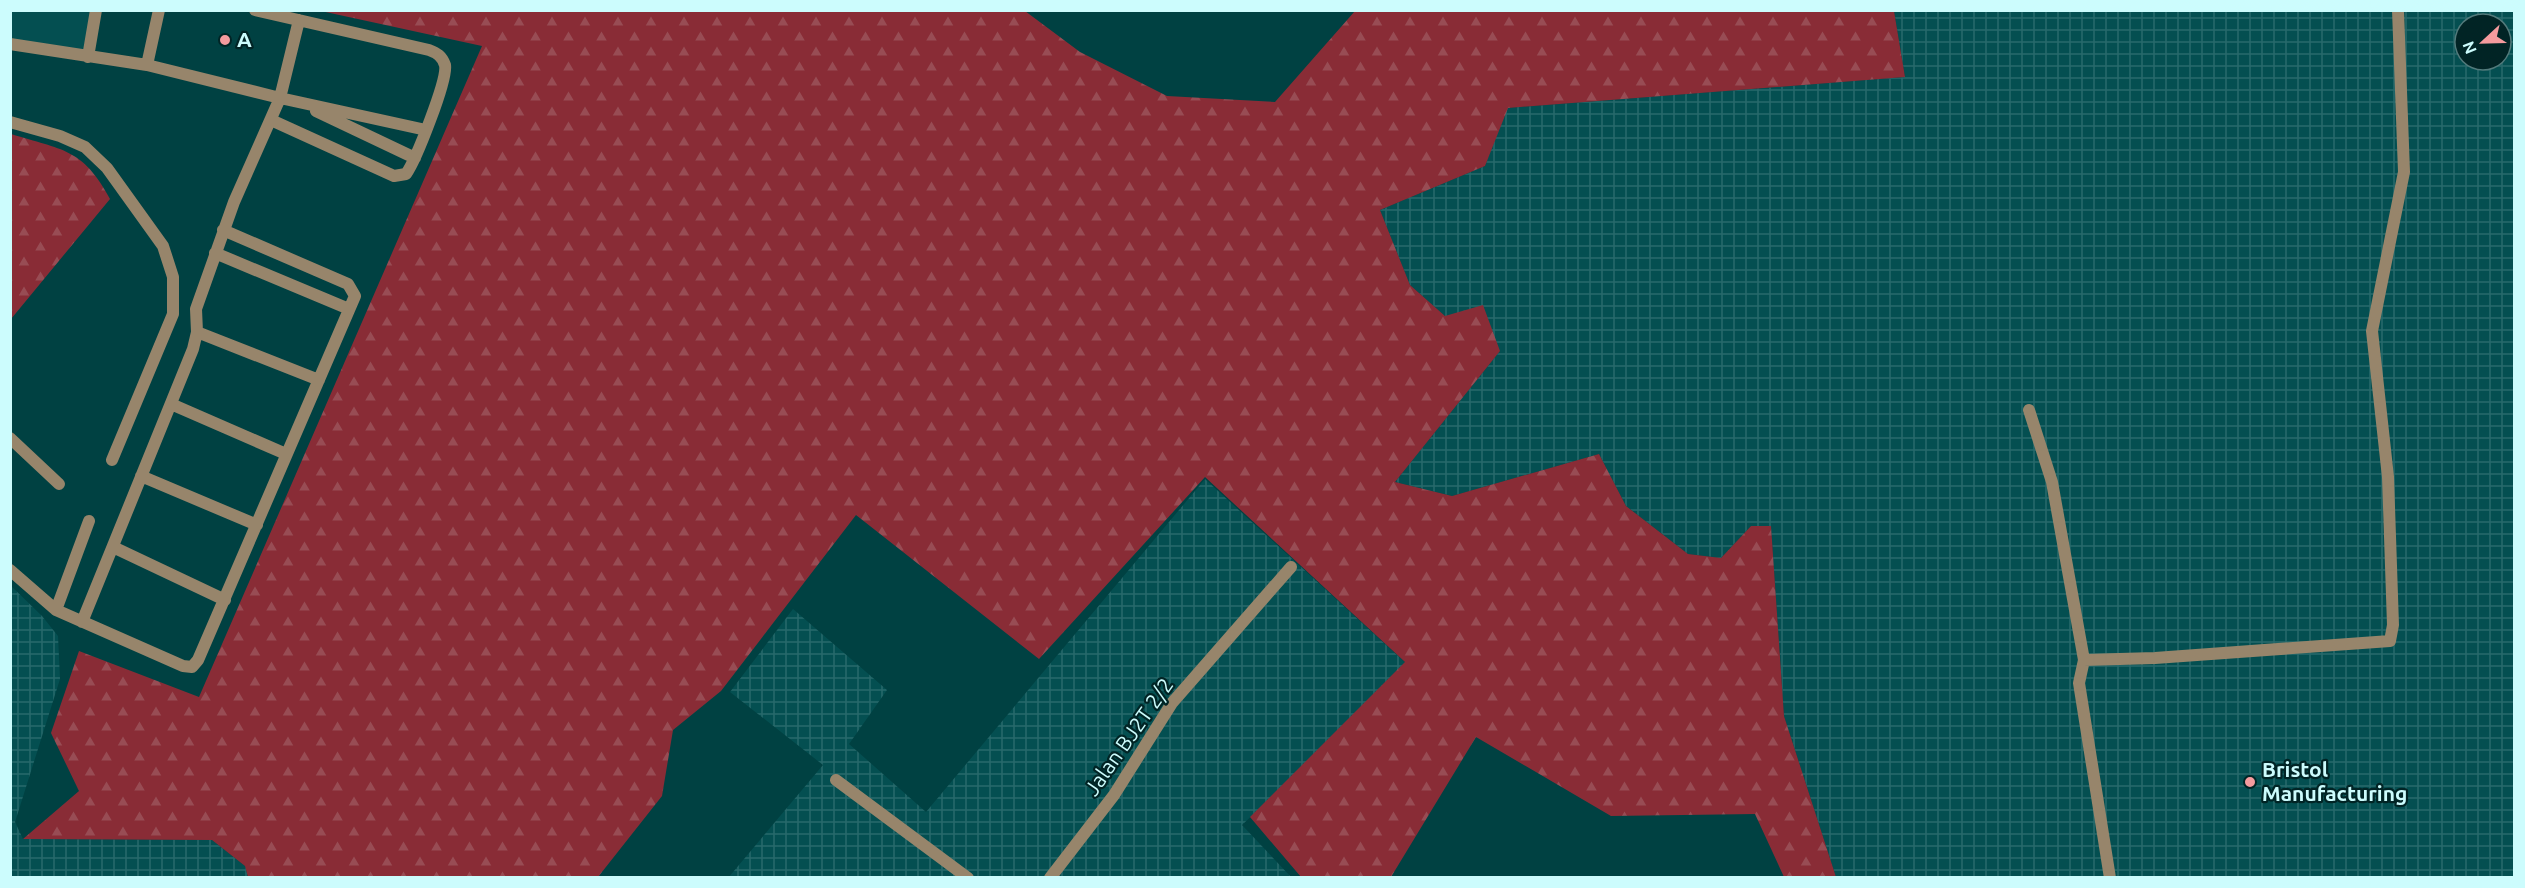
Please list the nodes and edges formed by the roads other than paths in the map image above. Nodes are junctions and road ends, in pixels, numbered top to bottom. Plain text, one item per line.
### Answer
1 (96, 10) edge
2 (159, 10) edge
3 (255, 10) edge
4 (2398, 10) edge
5 (299, 20) junction
6 (10, 44) edge
7 (88, 57) junction
8 (147, 65) junction
9 (280, 98) junction
10 (295, 101) junction
11 (271, 120) junction
12 (10, 122) edge
13 (426, 129) junction
14 (415, 158) junction
15 (223, 230) junction
16 (215, 253) junction
17 (349, 309) junction
18 (197, 332) junction
19 (319, 381) junction
20 (171, 404) junction
21 (2029, 410) dead end
22 (10, 438) edge
23 (286, 454) junction
24 (112, 460) dead end
25 (141, 476) junction
26 (60, 484) dead end
27 (89, 521) dead end
28 (256, 525) junction
29 (113, 547) junction
30 (1292, 567) dead end
31 (10, 570) edge
32 (225, 600) junction
33 (56, 610) junction
34 (81, 622) junction
35 (2084, 660) junction
36 (836, 780) dead end
37 (968, 878) edge
38 (1050, 878) edge
39 (2110, 878) edge

1 - 7 street
2 - 8 street
3 - 5 street
4 - 35 street
5 - 9 street
5 - 13 street
6 - 7 street
7 - 8 street
8 - 9 street
9 - 10 street
9 - 11 street
10 - 13 street
10 - 14 street
11 - 14 street
11 - 15 street
12 - 24 street
13 - 14 street
15 - 16 street
15 - 17 street
16 - 17 street
16 - 18 street
17 - 19 street
18 - 19 street
18 - 20 street
19 - 23 street
20 - 23 street
20 - 25 street
21 - 35 street
22 - 26 street
23 - 28 street
25 - 28 street
25 - 29 street
27 - 33 street
28 - 32 street
29 - 32 street
29 - 34 street
30 - 38 street, Jalan BJ2T 2/2
31 - 33 street
32 - 34 street
33 - 34 street
35 - 39 street
36 - 37 street

